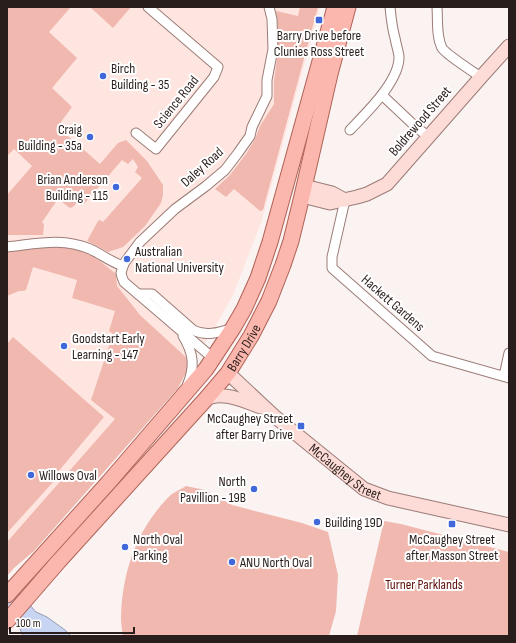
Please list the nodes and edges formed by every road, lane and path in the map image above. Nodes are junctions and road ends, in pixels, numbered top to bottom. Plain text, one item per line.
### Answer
1 (148, 7) edge
2 (269, 7) edge
3 (334, 7) edge
4 (348, 7) edge
5 (390, 7) edge
6 (437, 7) edge
7 (509, 46) edge
8 (480, 77) junction
9 (382, 95) junction
10 (350, 130) dead end
11 (136, 133) dead end
12 (428, 136) junction
13 (285, 188) junction
14 (303, 191) junction
15 (345, 200) junction
16 (7, 247) edge
17 (123, 266) junction
18 (138, 294) junction
19 (233, 328) junction
20 (178, 329) junction
21 (509, 353) edge
22 (214, 359) junction
23 (228, 373) junction
24 (506, 377) edge
25 (183, 397) junction
26 (205, 400) junction
27 (265, 408) junction
28 (509, 525) edge
29 (11, 590) edge
30 (8, 621) edge

1 - 11 street, Science Road
2 - 17 street, Daley Road
3 - 13 main road, Barry Drive
4 - 14 main road, Barry Drive
5 - 9 street
6 - 8 street
7 - 8 street, Boldrewood Street
8 - 12 street, Boldrewood Street
9 - 10 street
9 - 12 street
12 - 15 street, Boldrewood Street
13 - 14 main road
13 - 19 main road, Barry Drive
14 - 15 street, Boldrewood Street
14 - 23 main road, Barry Drive
15 - 24 street, Hackett Gardens
16 - 17 street
17 - 18 street
18 - 19 street
18 - 20 street
19 - 22 main road, Barry Drive
20 - 22 street
20 - 25 street
21 - 24 street, Hackett Gardens
22 - 23 main road, McCaughey Street
22 - 25 main road, Barry Drive
23 - 26 main road, Barry Drive
23 - 27 street, McCaughey Street
25 - 29 main road, Barry Drive
26 - 27 street
26 - 30 main road, Barry Drive
27 - 28 street, McCaughey Street

